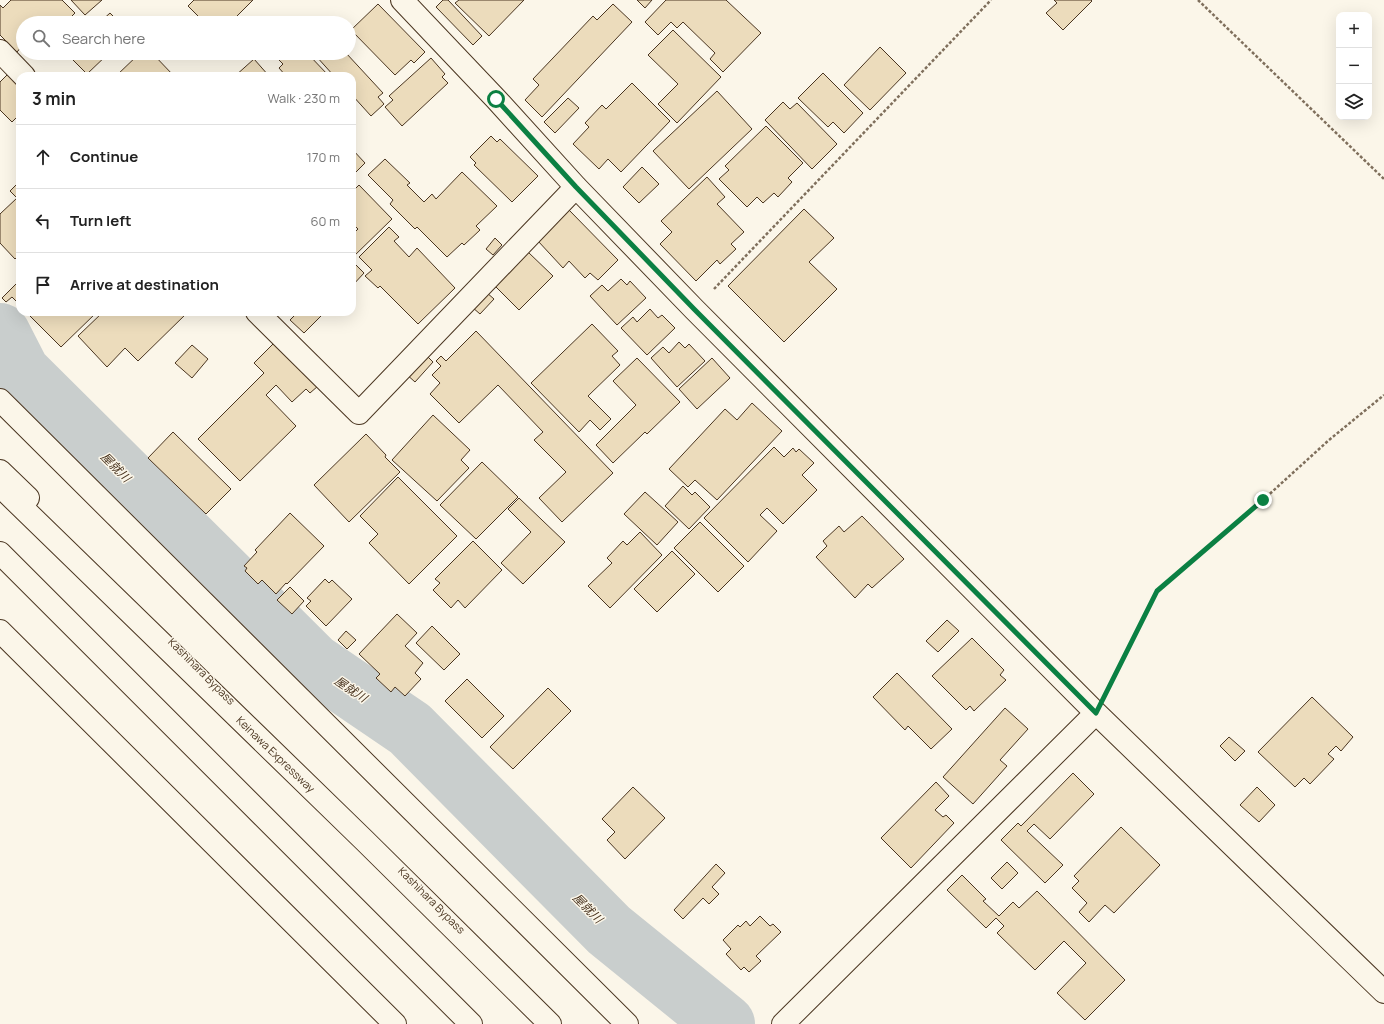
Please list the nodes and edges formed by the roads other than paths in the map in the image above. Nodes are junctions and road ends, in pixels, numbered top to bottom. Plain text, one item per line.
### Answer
1 (402, 0) edge
2 (0, 51) edge
3 (20, 72) edge
4 (576, 187) junction
5 (261, 316) edge
6 (0, 400) edge
7 (0, 471) edge
8 (0, 486) edge
9 (0, 553) edge
10 (0, 567) edge
11 (0, 630) edge
12 (1096, 713) junction
13 (1384, 992) edge
14 (395, 1024) edge
15 (458, 1024) edge
16 (471, 1024) edge
17 (550, 1024) edge
18 (558, 1024) edge
19 (627, 1024) edge
20 (783, 1024) edge

1 - 4 main road
2 - 3 main road
4 - 5 main road
4 - 12 main road
6 - 19 main road
7 - 18 main road, Kashihara Bypass
8 - 17 main road, Keinawa Expressway
9 - 16 main road
10 - 15 main road
11 - 14 main road
12 - 13 main road
12 - 20 main road

